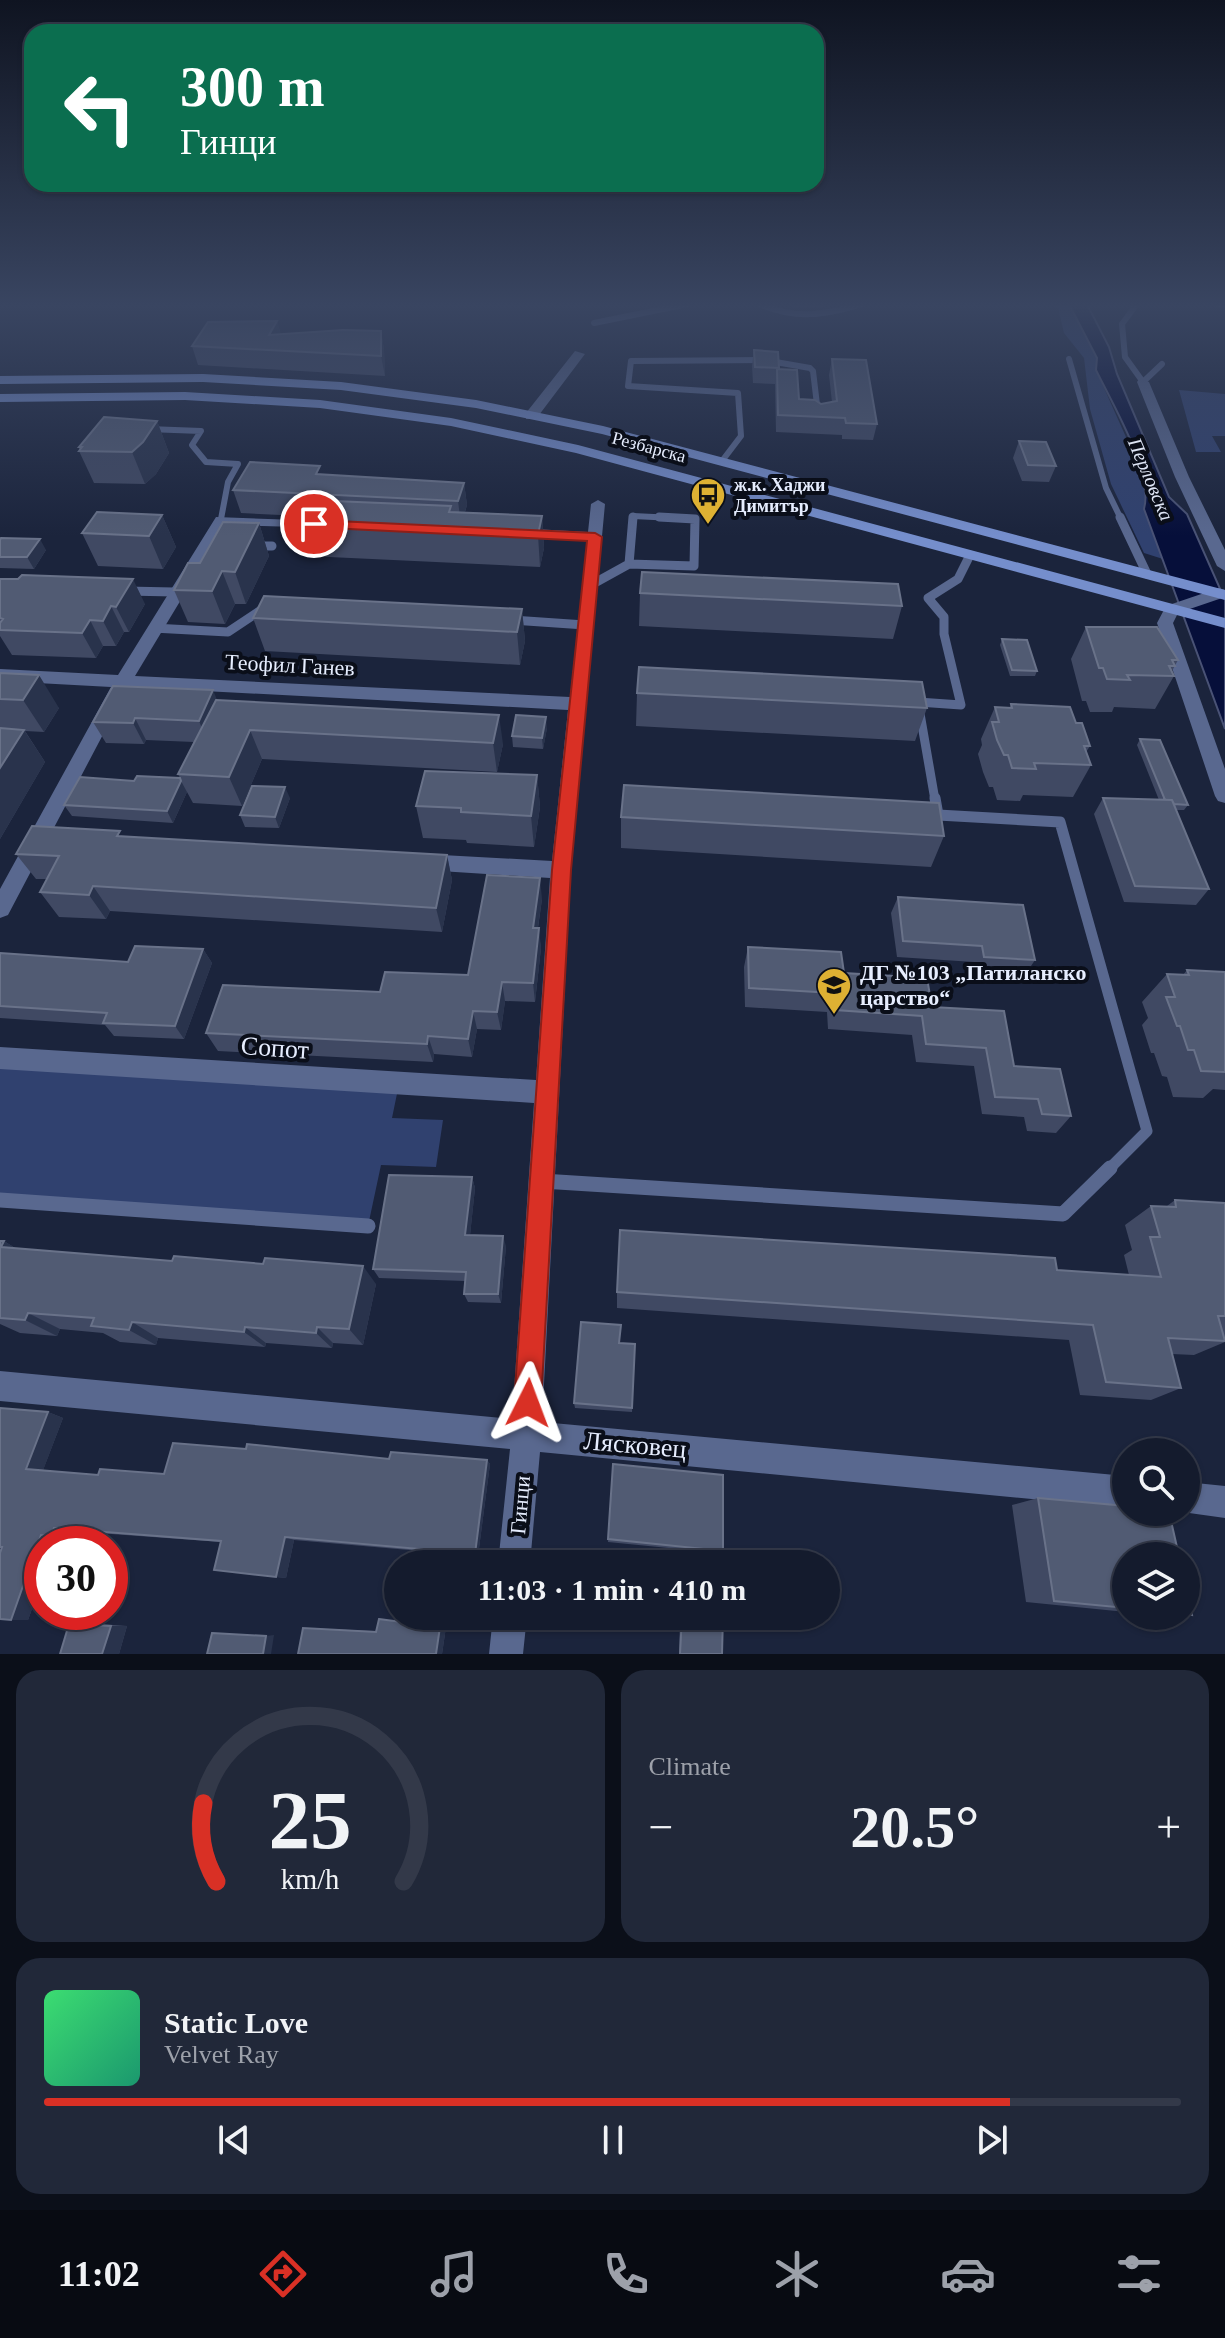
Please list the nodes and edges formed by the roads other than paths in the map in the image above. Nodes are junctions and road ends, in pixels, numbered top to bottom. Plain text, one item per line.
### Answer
1 (258, 381) edge
2 (558, 381) edge
3 (629, 381) edge
4 (814, 381) edge
5 (1075, 381) edge
6 (1143, 382) edge
7 (0, 398) edge
8 (818, 414) edge
9 (531, 416) junction
10 (138, 429) edge
11 (722, 461) junction
12 (598, 504) dead end
13 (221, 520) junction
14 (345, 526) edge
15 (501, 533) edge
16 (595, 537) junction
17 (245, 545) edge
18 (272, 546) dead end
19 (970, 555) junction
20 (629, 564) junction
21 (1225, 566) edge
22 (1147, 574) junction
23 (591, 585) junction
24 (111, 591) edge
25 (174, 592) junction
26 (1222, 594) edge
27 (275, 601) edge
28 (1172, 610) junction
29 (496, 616) edge
30 (1225, 623) edge
31 (585, 625) junction
32 (153, 628) junction
33 (0, 675) edge
34 (123, 681) junction
35 (577, 704) junction
36 (1225, 796) edge
37 (403, 861) edge
38 (561, 870) junction
39 (0, 909) edge
40 (0, 1058) edge
41 (547, 1092) junction
42 (539, 1181) junction
43 (0, 1200) edge
44 (368, 1226) dead end
45 (0, 1386) edge
46 (526, 1435) junction
47 (1112, 1491) edge
48 (1200, 1499) edge
49 (1225, 1502) edge
50 (515, 1550) edge
51 (509, 1630) edge
52 (506, 1654) edge

1 - 9 street, Резбарска
2 - 9 street
3 - 11 lane
4 - 8 lane
5 - 22 lane
6 - 21 street
7 - 19 street, Резбарска
9 - 11 street, Резбарска
10 - 13 lane
11 - 22 street, Резбарска
12 - 16 street, Гинци
13 - 14 street
13 - 25 street
15 - 16 street
16 - 23 street, Гинци
17 - 18 lane
19 - 28 street, Резбарска
19 - 42 lane
20 - 20 lane
20 - 23 lane
22 - 26 street, Резбарска
23 - 31 street, Гинци
24 - 25 lane
25 - 32 street
26 - 28 street
27 - 32 lane
28 - 30 street, Резбарска
28 - 36 street
29 - 31 lane
31 - 35 street, Гинци
32 - 34 street
33 - 34 street, Теофил Ганев
34 - 35 street, Теофил Ганев
34 - 39 street
35 - 38 street, Гинци
37 - 38 street
38 - 41 street, Гинци
40 - 41 street, Сопот
41 - 42 street, Гинци
42 - 46 street, Гинци
43 - 44 lane
45 - 46 street, Лясковец
46 - 47 street, Лясковец
46 - 50 street, Гинци
48 - 49 street
51 - 52 street

